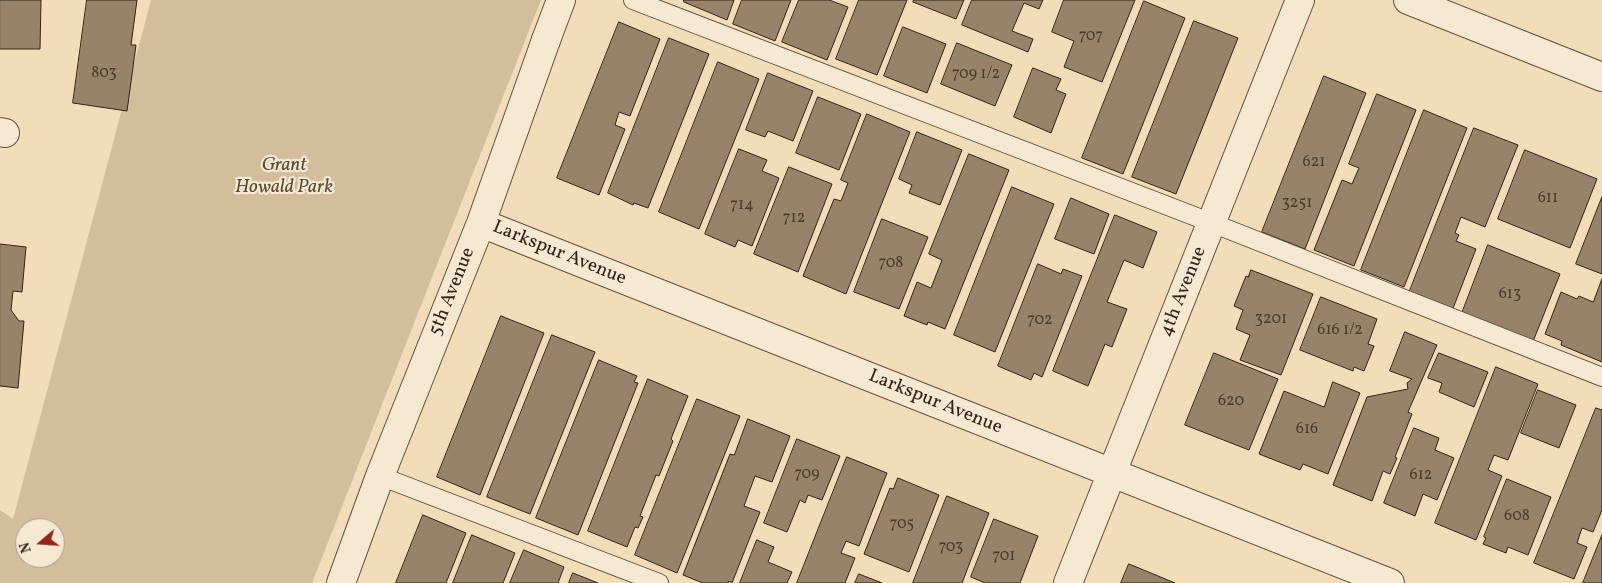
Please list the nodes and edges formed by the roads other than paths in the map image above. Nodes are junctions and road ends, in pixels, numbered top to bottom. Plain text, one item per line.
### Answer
1 (561, 0) edge
2 (633, 0) edge
3 (1300, 0) edge
4 (1408, 0) edge
5 (1602, 77) edge
6 (480, 223) junction
7 (1212, 223) junction
8 (1602, 377) edge
9 (1112, 474) junction
10 (380, 476) junction
11 (341, 583) edge
12 (659, 583) edge
13 (1068, 583) edge
14 (1390, 583) edge

1 - 6 street, 5th Avenue
2 - 7 lane
3 - 7 street, 4th Avenue
4 - 5 street
6 - 9 street, Larkspur Avenue
6 - 10 street, 5th Avenue
7 - 8 lane
7 - 9 street, 4th Avenue
9 - 13 street, 4th Avenue
9 - 14 street, Larkspur Avenue
10 - 11 street, 5th Avenue
10 - 12 lane

